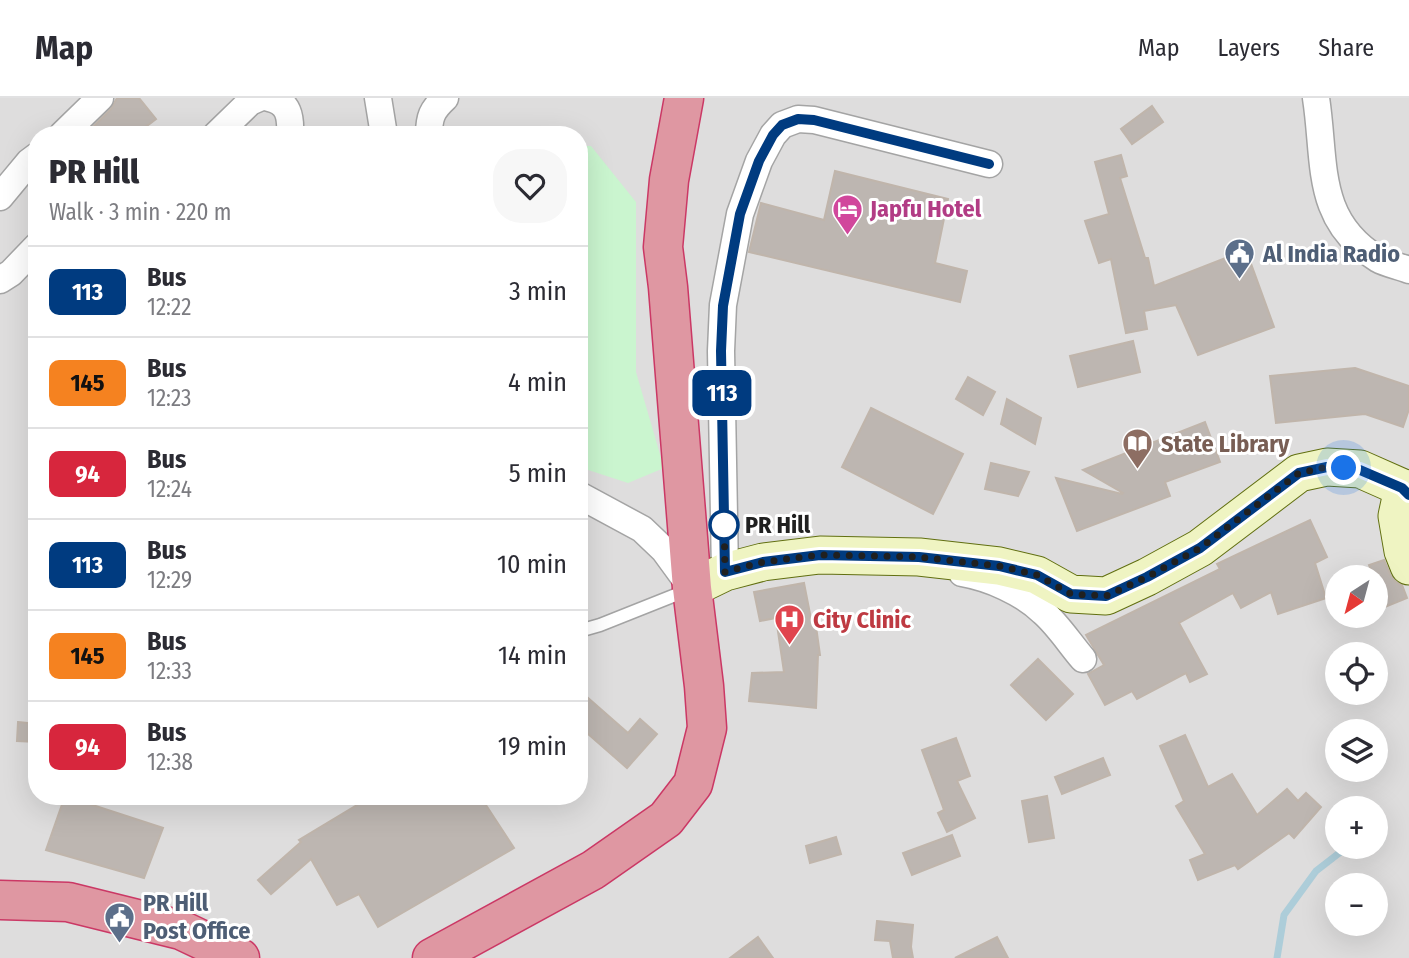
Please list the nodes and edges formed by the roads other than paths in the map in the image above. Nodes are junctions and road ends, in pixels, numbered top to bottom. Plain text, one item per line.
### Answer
1 (100, 98) edge
2 (259, 98) edge
3 (269, 98) edge
4 (378, 98) edge
5 (445, 98) edge
6 (684, 98) edge
7 (1316, 98) edge
8 (71, 126) edge
9 (225, 126) edge
10 (291, 126) edge
11 (383, 126) edge
12 (430, 126) edge
13 (28, 163) edge
14 (989, 164) dead end
15 (0, 197) edge
16 (28, 255) edge
17 (1409, 270) edge
18 (0, 280) edge
19 (1406, 492) edge
20 (588, 500) edge
21 (895, 556) junction
22 (1409, 566) edge
23 (709, 580) junction
24 (588, 628) edge
25 (1083, 659) dead end
26 (0, 900) edge
27 (240, 958) edge
28 (432, 958) edge

1 - 8 street
2 - 9 street
3 - 10 street
4 - 11 street
5 - 12 street
6 - 23 highway
7 - 17 street
13 - 15 street
14 - 23 street
16 - 18 street
19 - 21 main road
19 - 22 main road
20 - 23 street
21 - 23 main road
21 - 25 street
23 - 24 lane
23 - 28 highway
26 - 27 highway

